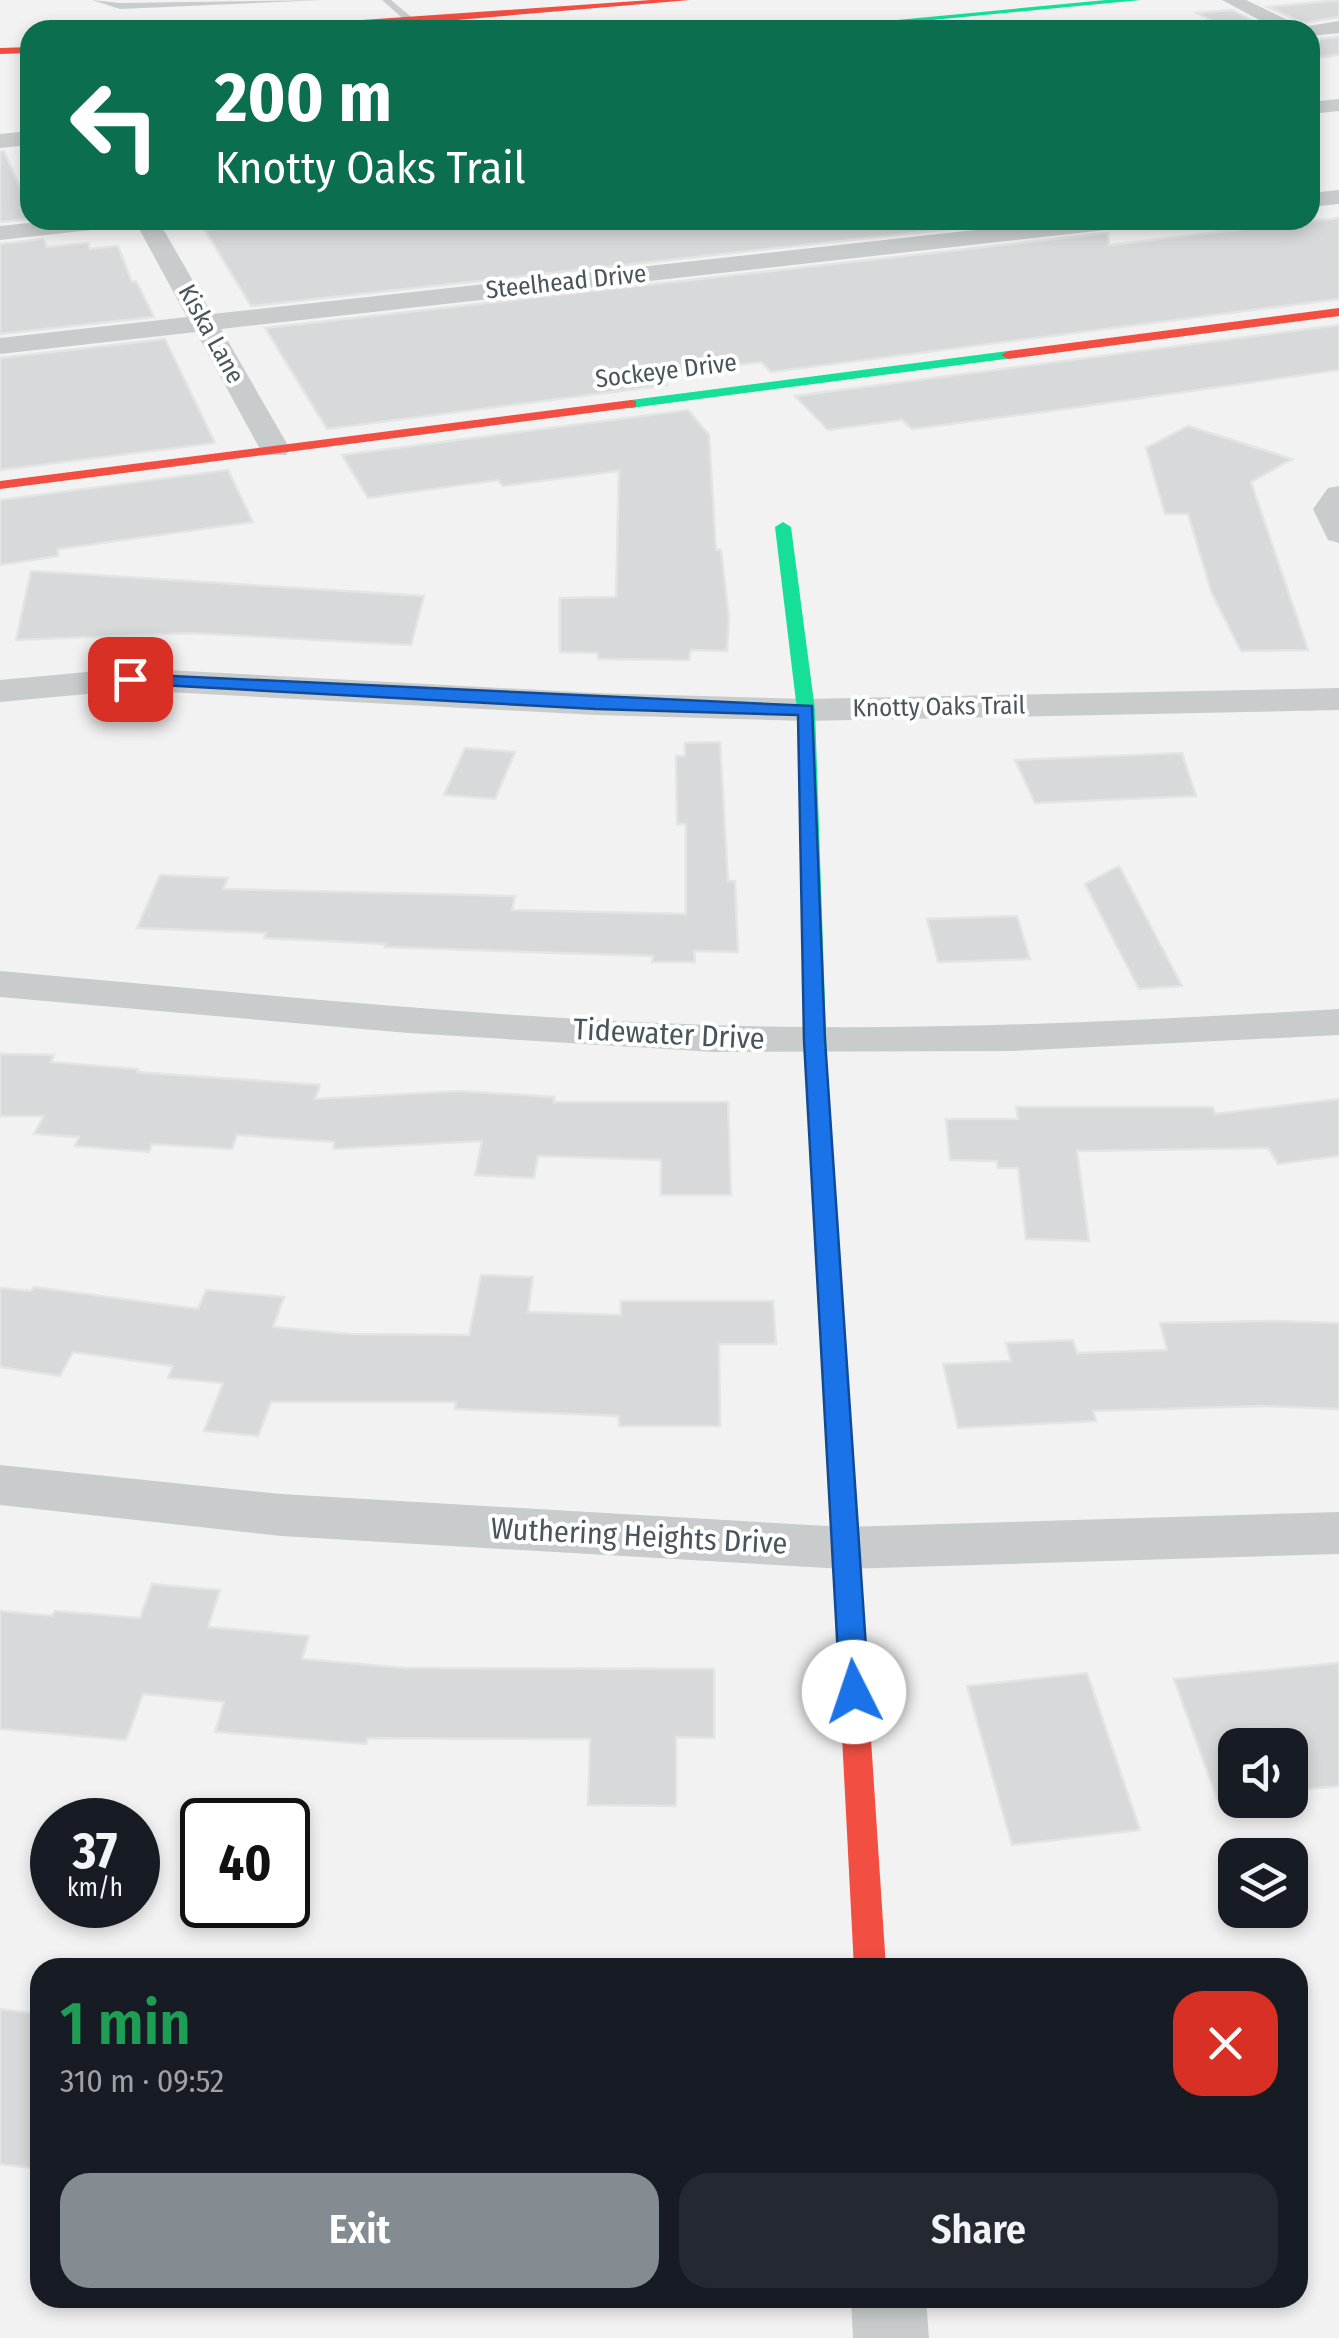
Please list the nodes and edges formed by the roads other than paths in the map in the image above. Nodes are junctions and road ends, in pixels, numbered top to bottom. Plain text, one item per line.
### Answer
1 (96, 0) edge
2 (320, 0) edge
3 (386, 0) edge
4 (686, 0) edge
5 (1137, 0) edge
6 (1231, 0) edge
7 (180, 2) edge
8 (410, 20) edge
9 (424, 20) edge
10 (910, 20) edge
11 (1273, 20) edge
12 (30, 230) edge
13 (152, 230) edge
14 (1041, 230) edge
15 (0, 233) edge
16 (1339, 312) edge
17 (204, 322) junction
18 (0, 346) edge
19 (275, 449) junction
20 (0, 485) edge
21 (1339, 495) edge
22 (784, 527) dead end
23 (1339, 533) edge
24 (0, 690) edge
25 (1339, 699) edge
26 (806, 710) junction
27 (0, 984) edge
28 (1339, 1022) edge
29 (815, 1040) junction
30 (0, 1485) edge
31 (1339, 1533) edge
32 (844, 1548) junction
33 (869, 1958) edge
34 (890, 2308) edge
35 (891, 2338) edge

1 - 7 lane
2 - 7 lane
3 - 8 lane
4 - 9 street
5 - 10 street
6 - 11 street
12 - 15 street
13 - 17 street, Kiska Lane
14 - 17 street, Steelhead Drive
16 - 19 street, Sockeye Drive
17 - 18 street, Steelhead Drive
17 - 19 street, Kiska Lane
19 - 20 street, Sockeye Drive
21 - 23 street
22 - 26 street
24 - 26 street, Knotty Oaks Trail
25 - 26 street, Knotty Oaks Trail
26 - 29 street
27 - 29 street, Tidewater Drive
28 - 29 street, Tidewater Drive
29 - 32 street
30 - 32 street, Wuthering Heights Drive
31 - 32 street, Wuthering Heights Drive
32 - 33 street
34 - 35 street

